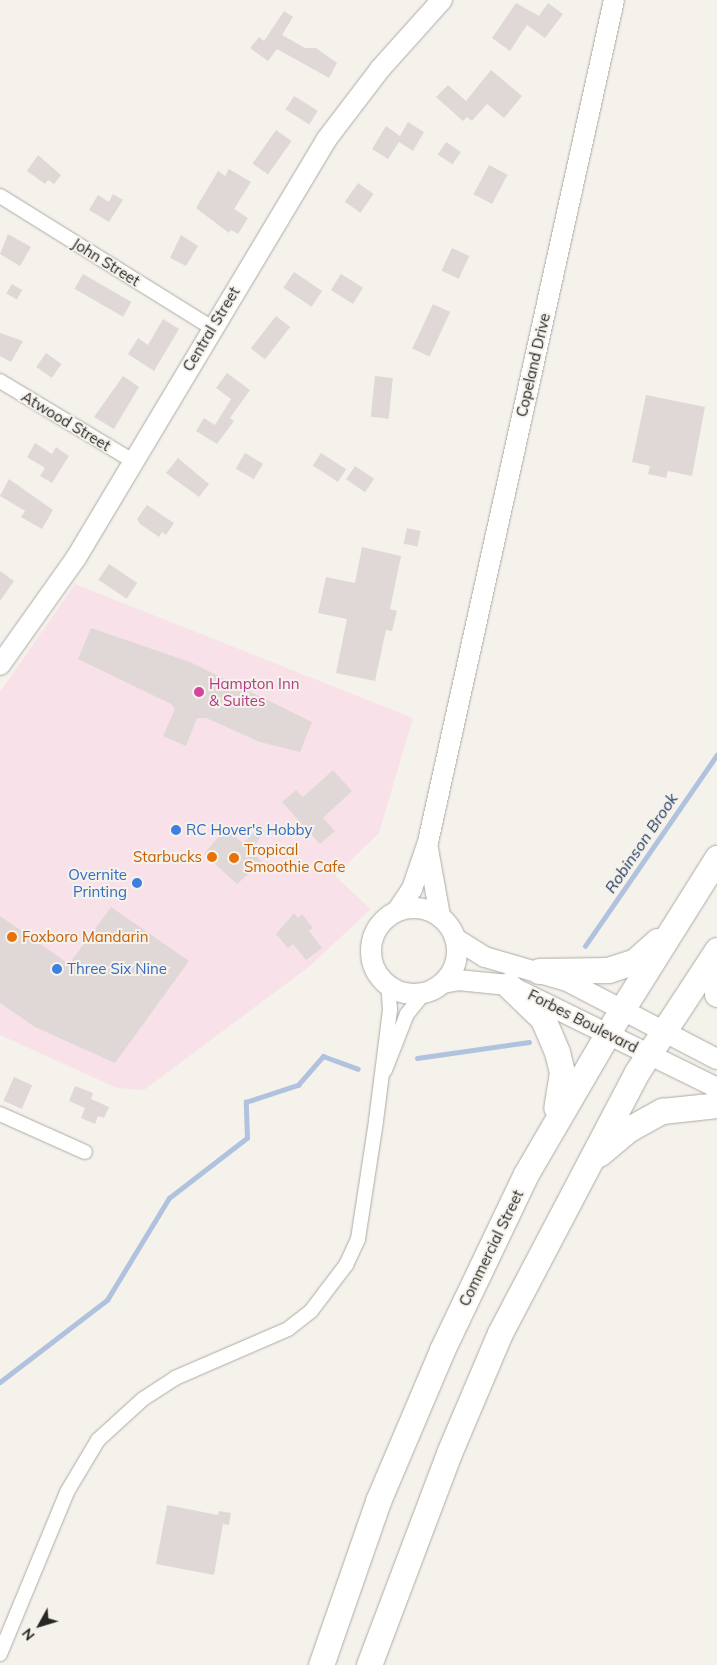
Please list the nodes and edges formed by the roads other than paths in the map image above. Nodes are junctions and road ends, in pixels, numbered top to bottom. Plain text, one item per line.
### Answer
1 (428, 0) edge
2 (442, 0) edge
3 (614, 0) edge
4 (422, 23) junction
5 (0, 196) edge
6 (212, 328) junction
7 (0, 381) edge
8 (133, 461) junction
9 (0, 665) edge
10 (428, 842) junction
11 (717, 858) edge
12 (397, 911) junction
13 (440, 916) junction
14 (672, 928) junction
15 (456, 939) junction
16 (717, 950) edge
17 (717, 960) edge
18 (539, 971) junction
19 (388, 984) junction
20 (508, 985) junction
21 (434, 988) junction
22 (717, 994) edge
23 (621, 1011) junction
24 (608, 1033) junction
25 (662, 1033) junction
26 (648, 1055) junction
27 (717, 1059) edge
28 (382, 1078) junction
29 (717, 1088) edge
30 (717, 1105) edge
31 (0, 1114) edge
32 (553, 1124) junction
33 (86, 1152) dead end
34 (590, 1162) junction
35 (0, 1654) edge
36 (321, 1665) edge
37 (369, 1665) edge

1 - 4 street, Central Street
2 - 4 street
3 - 10 street, Copeland Drive
4 - 6 street, Central Street
5 - 6 street, John Street
6 - 8 street, Central Street
7 - 8 street, Atwood Street
8 - 9 street, Central Street
10 - 12 street
10 - 13 street
11 - 14 highway, Commercial Street
12 - 13 street
12 - 19 street
13 - 15 street
14 - 18 highway
14 - 23 highway, Commercial Street
15 - 18 street, Forbes Boulevard
15 - 21 street
16 - 25 highway
17 - 22 highway
18 - 23 street, Forbes Boulevard
19 - 21 street
19 - 28 street
20 - 21 street, Forbes Boulevard
20 - 24 street, Forbes Boulevard
20 - 32 highway
21 - 28 street
23 - 24 highway, Commercial Street
23 - 25 street, Forbes Boulevard
24 - 26 street, Forbes Boulevard
24 - 32 highway, Commercial Street
25 - 26 highway
25 - 27 street, Forbes Boulevard
26 - 29 street, Forbes Boulevard
26 - 34 highway
28 - 35 street
30 - 34 highway
31 - 33 street
32 - 36 highway, Commercial Street
34 - 37 highway

